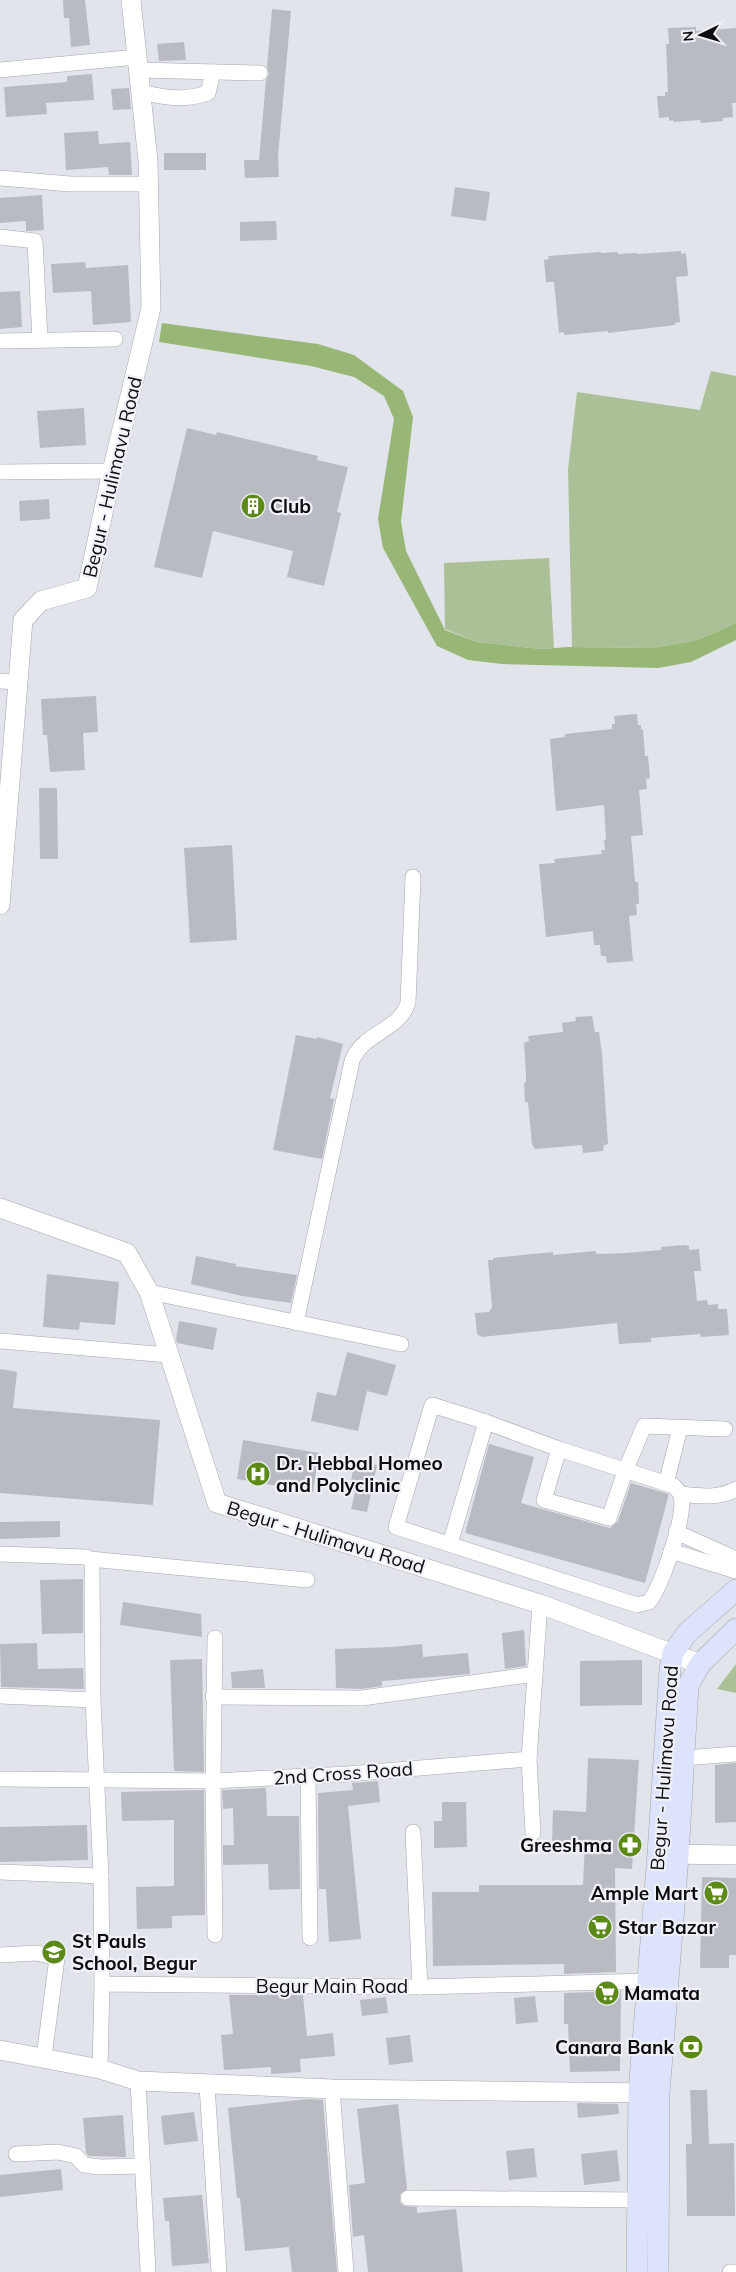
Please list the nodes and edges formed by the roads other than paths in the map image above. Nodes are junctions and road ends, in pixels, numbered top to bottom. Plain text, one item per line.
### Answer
1 (131, 0) edge
2 (138, 64) junction
3 (0, 70) edge
4 (213, 72) junction
5 (260, 73) dead end
6 (141, 92) junction
7 (0, 178) edge
8 (148, 184) junction
9 (0, 237) edge
10 (115, 339) dead end
11 (40, 340) junction
12 (0, 341) edge
13 (112, 471) junction
14 (0, 472) edge
15 (9, 682) edge
16 (3, 819) edge
17 (413, 877) dead end
18 (0, 905) edge
19 (0, 1208) edge
20 (149, 1292) junction
21 (296, 1323) junction
22 (0, 1341) edge
23 (401, 1344) dead end
24 (170, 1355) junction
25 (486, 1422) junction
26 (680, 1428) junction
27 (725, 1429) dead end
28 (559, 1449) junction
29 (626, 1469) junction
30 (666, 1484) junction
31 (736, 1489) edge
32 (680, 1494) junction
33 (676, 1532) junction
34 (450, 1544) junction
35 (671, 1551) junction
36 (0, 1554) edge
37 (90, 1559) junction
38 (736, 1559) edge
39 (736, 1571) edge
40 (307, 1580) dead end
41 (736, 1590) edge
42 (540, 1604) junction
43 (736, 1629) edge
44 (216, 1638) dead end
45 (673, 1653) junction
46 (700, 1664) junction
47 (535, 1674) junction
48 (0, 1696) edge
49 (213, 1696) junction
50 (93, 1700) junction
51 (736, 1754) edge
52 (684, 1758) junction
53 (529, 1759) junction
54 (308, 1776) junction
55 (0, 1779) edge
56 (97, 1780) junction
57 (213, 1781) junction
58 (414, 1832) dead end
59 (534, 1833) dead end
60 (668, 1855) junction
61 (736, 1855) edge
62 (0, 1872) edge
63 (101, 1876) junction
64 (215, 1935) dead end
65 (310, 1938) dead end
66 (0, 1955) edge
67 (647, 1981) junction
68 (102, 1984) junction
69 (420, 1987) junction
70 (0, 2050) edge
71 (44, 2057) junction
72 (100, 2069) junction
73 (138, 2081) junction
74 (207, 2085) junction
75 (332, 2089) junction
76 (649, 2093) junction
77 (16, 2154) dead end
78 (142, 2166) junction
79 (408, 2198) dead end
80 (638, 2200) junction
81 (148, 2272) edge
82 (219, 2272) edge
83 (346, 2272) edge
84 (637, 2272) edge
85 (658, 2272) edge
86 (730, 2272) edge
87 (736, 2272) edge

1 - 2 street, Begur - Hulimavu Road
2 - 3 street
2 - 4 street
2 - 6 street, Begur - Hulimavu Road
4 - 5 street
4 - 6 street
6 - 8 street, Begur - Hulimavu Road
7 - 8 street
8 - 13 street, Begur - Hulimavu Road
9 - 11 street
10 - 11 street
11 - 12 street
13 - 14 street
13 - 15 street, Begur - Hulimavu Road
15 - 16 street, Begur - Hulimavu Road
16 - 18 street, Begur - Hulimavu Road
17 - 21 street
19 - 20 street, Begur - Hulimavu Road
20 - 21 street
20 - 24 street, Begur - Hulimavu Road
21 - 23 street
22 - 24 street
24 - 42 street, Begur - Hulimavu Road
25 - 28 street
25 - 34 street
25 - 34 street
26 - 27 street
26 - 29 street
26 - 30 street
28 - 29 street
28 - 29 street
29 - 30 street
30 - 32 street
31 - 32 street
32 - 33 street
33 - 35 street
33 - 38 street
34 - 35 street
35 - 39 street
36 - 37 street
37 - 40 street
37 - 50 street
41 - 45 main road
42 - 45 street, Begur - Hulimavu Road
42 - 47 street
43 - 46 main road
44 - 49 street
45 - 46 street, Begur - Hulimavu Road
45 - 60 main road, Begur - Hulimavu Road
46 - 52 main road
47 - 49 street
47 - 53 street
48 - 50 street
49 - 57 street
50 - 56 street
51 - 52 street
52 - 60 main road
53 - 54 street, 2nd Cross Road
53 - 59 street
54 - 57 street, 2nd Cross Road
54 - 65 street
55 - 56 street, 2nd Cross Road
56 - 57 street, 2nd Cross Road
56 - 63 street
57 - 64 street
58 - 69 street
60 - 61 street
60 - 67 main road, Begur - Hulimavu Road
60 - 76 main road, Begur - Hulimavu Road
62 - 63 street
63 - 68 street
66 - 71 street
67 - 69 street, Begur Main Road
67 - 76 main road, Begur - Hulimavu Road
68 - 69 street, Begur Main Road
68 - 72 street
70 - 71 street
71 - 72 street
72 - 73 street
73 - 74 street
73 - 78 street
74 - 75 street
74 - 82 street
75 - 76 street
75 - 83 street
76 - 80 main road, Begur - Hulimavu Road
76 - 85 main road, Begur - Hulimavu Road
77 - 78 street
78 - 81 street
79 - 80 street
80 - 84 main road, Begur - Hulimavu Road
86 - 87 street

